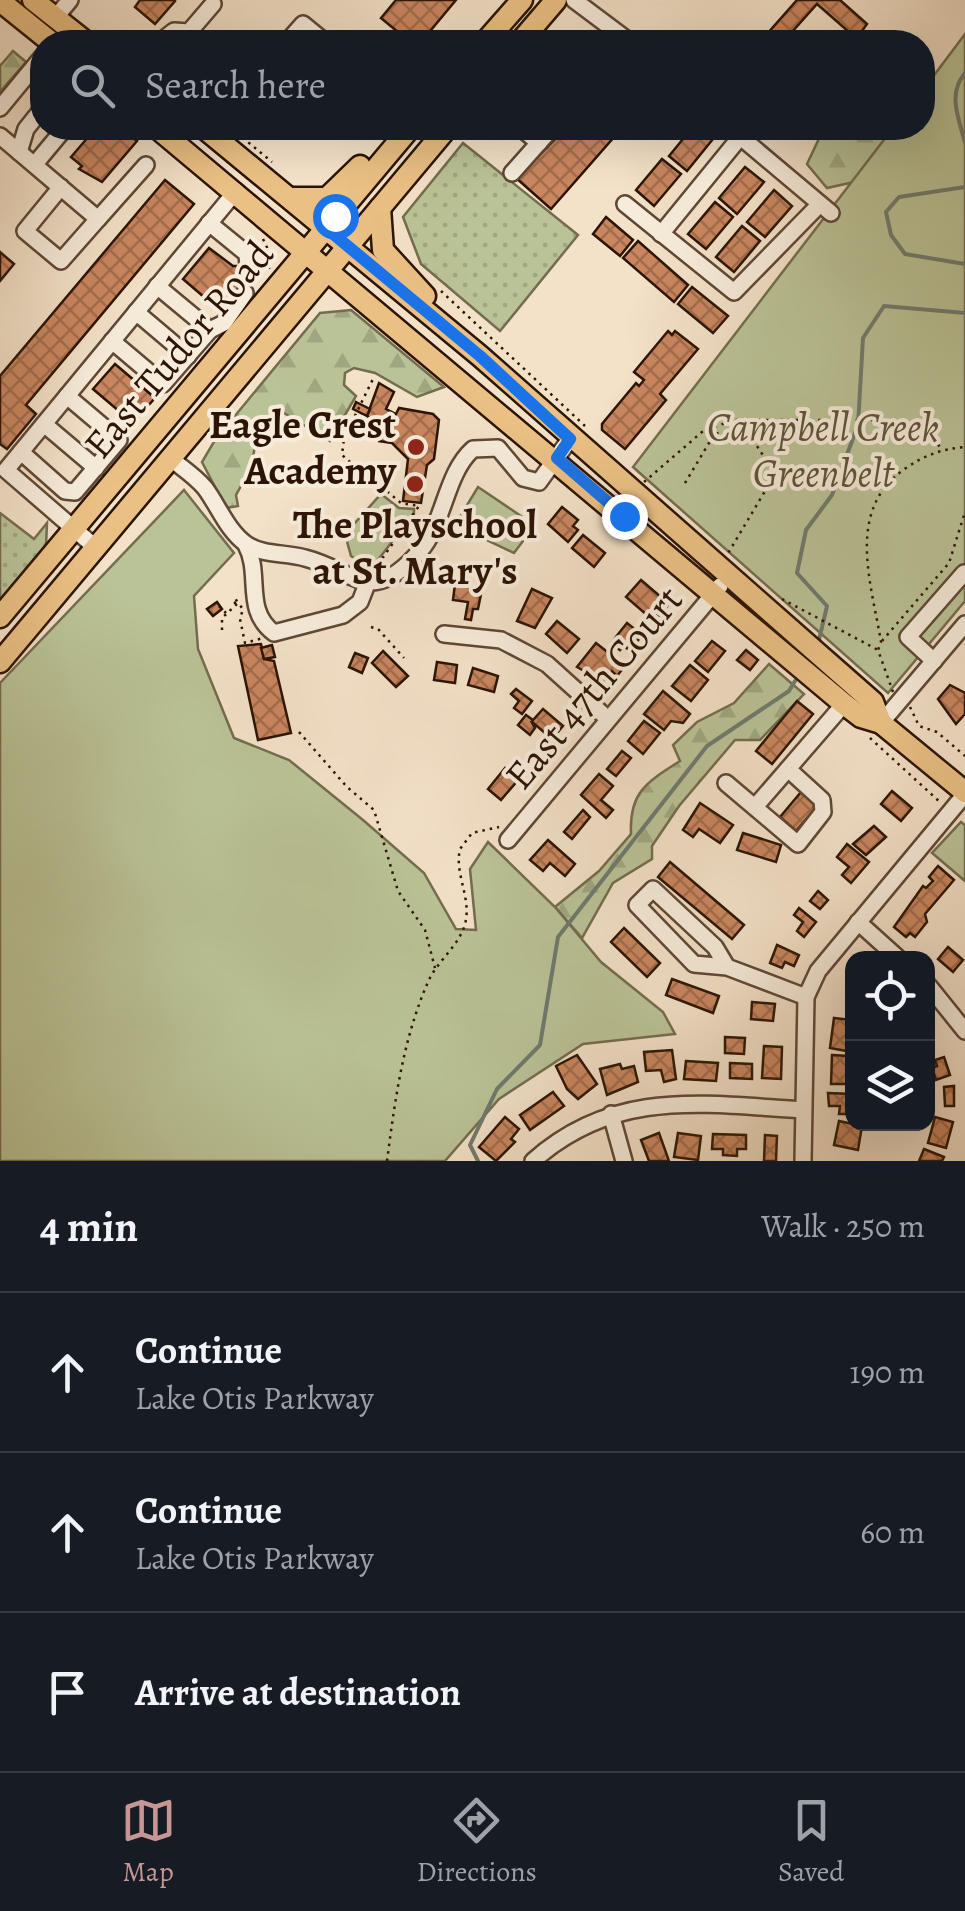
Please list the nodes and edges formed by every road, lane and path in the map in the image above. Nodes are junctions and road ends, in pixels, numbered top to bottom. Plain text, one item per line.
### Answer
1 (0, 0) edge
2 (14, 0) edge
3 (34, 0) edge
4 (70, 0) edge
5 (522, 0) edge
6 (556, 0) edge
7 (574, 0) edge
8 (213, 4) dead end
9 (591, 6) edge
10 (55, 18) junction
11 (39, 30) edge
12 (70, 30) edge
13 (191, 30) edge
14 (495, 30) edge
15 (530, 30) edge
16 (616, 30) edge
17 (30, 72) edge
18 (0, 108) edge
19 (30, 124) edge
20 (0, 136) edge
21 (55, 140) edge
22 (172, 140) edge
23 (219, 140) edge
24 (392, 140) edge
25 (399, 140) edge
26 (438, 140) edge
27 (536, 140) edge
28 (730, 140) edge
29 (745, 140) edge
30 (539, 142) joint
31 (19, 152) junction
32 (34, 164) junction
33 (146, 165) dead end
34 (512, 174) dead end
35 (60, 187) junction
36 (236, 191) junction
37 (288, 196) junction
38 (624, 204) dead end
39 (256, 207) junction
40 (380, 208) junction
41 (98, 219) junction
42 (210, 222) junction
43 (326, 228) junction
44 (661, 234) junction
45 (348, 246) junction
46 (307, 250) junction
47 (248, 266) dead end
48 (330, 268) junction
49 (283, 278) junction
50 (158, 286) junction
51 (440, 290) dead end
52 (245, 293) tunnel mouth
53 (362, 295) junction
54 (136, 312) junction
55 (284, 322) junction
56 (445, 327) junction
57 (210, 330) junction
58 (112, 341) junction
59 (188, 356) junction
60 (374, 377) dead end
61 (67, 396) junction
62 (44, 424) junction
63 (711, 428) junction
64 (578, 432) junction
65 (716, 434) junction
66 (965, 447) edge
67 (942, 449) junction
68 (21, 452) junction
69 (170, 458) junction
70 (557, 458) junction
71 (356, 467) dead end
72 (96, 468) junction
73 (370, 477) dead end
74 (644, 482) dead end
75 (685, 482) dead end
76 (55, 512) junction
77 (965, 512) edge
78 (76, 526) junction
79 (244, 542) junction
80 (58, 546) junction
81 (95, 546) junction
82 (726, 568) junction
83 (964, 572) edge
84 (366, 584) junction
85 (714, 593) junction
86 (780, 598) dead end
87 (220, 606) dead end
88 (226, 614) junction
89 (0, 617) edge
90 (965, 624) edge
91 (370, 627) dead end
92 (222, 630) dead end
93 (444, 634) dead end
94 (881, 642) junction
95 (271, 643) dead end
96 (878, 650) junction
97 (404, 658) dead end
98 (934, 661) junction
99 (0, 662) edge
100 (825, 674) junction
101 (890, 689) dead end
102 (844, 704) junction
103 (911, 708) dead end
104 (608, 719) junction
105 (873, 728) junction
106 (299, 732) dead end
107 (965, 756) edge
108 (788, 769) junction
109 (726, 783) dead end
110 (965, 793) edge
111 (941, 803) dead end
112 (755, 807) junction
113 (513, 834) joint
114 (858, 922) junction
115 (890, 951) edge
116 (728, 967) junction
117 (435, 970) junction
118 (935, 994) edge
119 (806, 997) junction
120 (965, 1031) edge
121 (803, 1110) junction
122 (611, 1114) junction
123 (387, 1161) edge
124 (533, 1161) edge
125 (624, 1161) edge
126 (803, 1161) edge

1 - 11 main road
2 - 10 main road
3 - 10 main road
4 - 10 street
5 - 14 main road
6 - 15 main road
7 - 9 street
8 - 13 street
9 - 16 street
10 - 12 main road
17 - 18 street
19 - 31 street
20 - 31 street
21 - 32 street
22 - 36 main road
23 - 37 main road
24 - 37 main road
25 - 43 main road, East Tudor Road
26 - 40 main road, East Tudor Road
27 - 30 street
28 - 44 street
29 - 44 street
30 - 34 street
31 - 32 street
32 - 35 street
33 - 41 street
35 - 41 street
35 - 41 street
36 - 39 main road
36 - 42 street
37 - 43 main road
38 - 44 street
39 - 46 main road
39 - 49 main road
40 - 45 main road, East Tudor Road
40 - 56 main road
42 - 47 street
42 - 50 street
43 - 45 main road
43 - 46 main road, East Tudor Road
45 - 48 main road, East Tudor Road
45 - 56 main road
46 - 48 main road
46 - 49 main road, East Tudor Road
48 - 53 main road
48 - 55 main road, East Tudor Road
49 - 78 main road, East Tudor Road
50 - 54 street
50 - 57 street
51 - 64 path
52 - 57 street
53 - 55 main road
53 - 70 main road
54 - 58 street
54 - 59 street
55 - 69 main road, East Tudor Road
56 - 64 main road
57 - 59 street
58 - 59 street
58 - 61 street
60 - 71 path
61 - 62 street
61 - 72 street
62 - 68 street
62 - 72 street
63 - 65 path
63 - 67 path
63 - 74 path
64 - 70 street
64 - 82 main road
65 - 75 path
65 - 82 path
66 - 67 path
67 - 94 path
68 - 72 street
68 - 76 street
69 - 79 street
69 - 81 main road, East Tudor Road
70 - 84 street
70 - 85 main road
73 - 84 path
76 - 78 street
76 - 80 street
77 - 94 path
78 - 80 main road, East Tudor Road
78 - 81 street
79 - 84 street
79 - 84 street
80 - 89 main road, East Tudor Road
81 - 99 main road, East Tudor Road
82 - 85 street, East 47th Court
82 - 100 main road
83 - 98 street
85 - 100 main road
85 - 104 street, East 47th Court
86 - 96 path
87 - 88 path
88 - 92 path
88 - 95 path
90 - 98 street
91 - 97 path
93 - 104 street
94 - 96 path
96 - 101 path
98 - 105 street
100 - 102 main road
100 - 105 main road
102 - 105 main road
102 - 108 street
103 - 107 path
104 - 113 street, East 47th Court
105 - 110 main road
105 - 111 path
106 - 117 path
108 - 112 street
108 - 112 street
109 - 112 street
110 - 114 street
113 - 117 path
114 - 115 street
114 - 119 street
116 - 116 street
116 - 119 street
117 - 123 path
118 - 120 street
119 - 121 street
121 - 122 street
121 - 126 street
122 - 124 street
122 - 125 street

